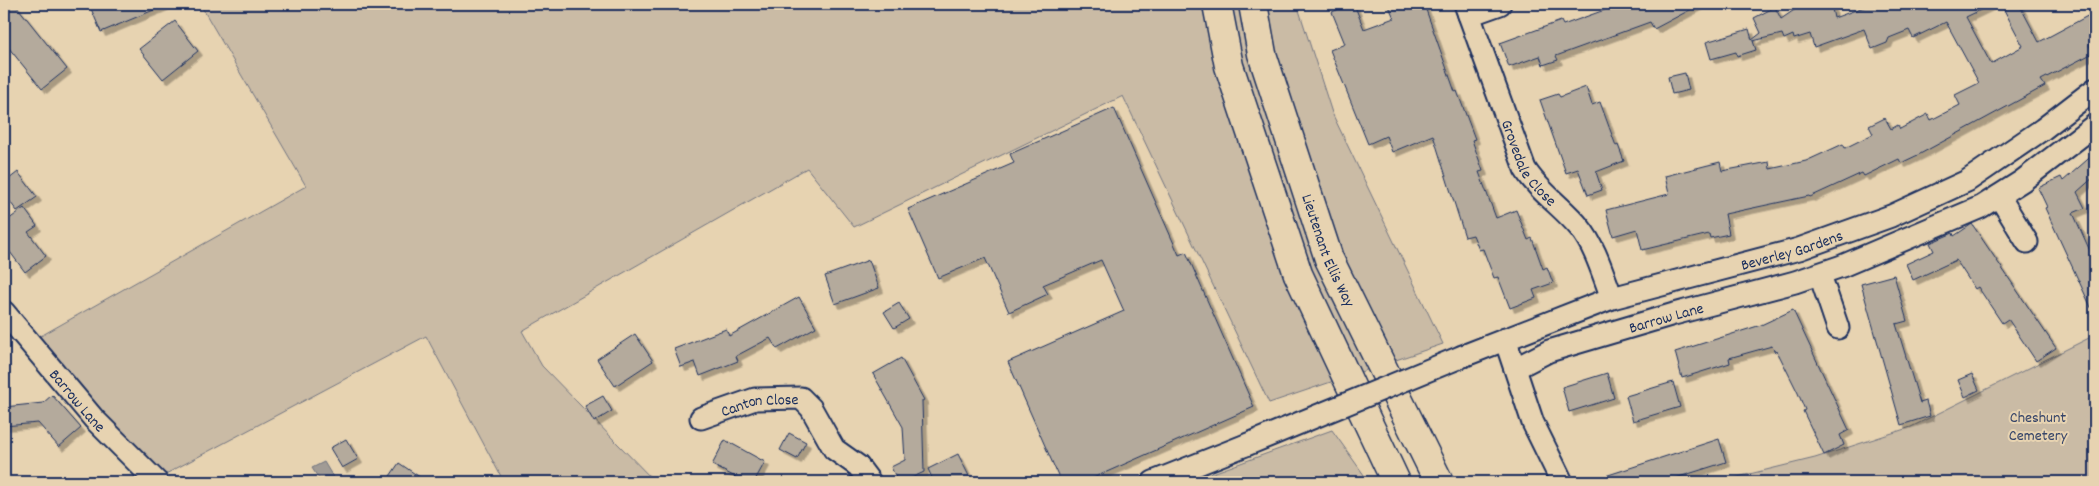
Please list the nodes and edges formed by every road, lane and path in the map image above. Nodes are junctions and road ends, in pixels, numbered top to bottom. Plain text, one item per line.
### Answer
1 (1217, 4) edge
2 (1253, 4) edge
3 (1500, 4) edge
4 (1467, 9) edge
5 (2095, 89) edge
6 (2095, 125) edge
7 (1999, 196) junction
8 (2027, 242) dead end
9 (1820, 275) junction
10 (1612, 298) junction
11 (4, 312) edge
12 (1838, 328) dead end
13 (1505, 339) junction
14 (1516, 368) junction
15 (701, 418) dead end
16 (157, 482) edge
17 (870, 482) edge
18 (1153, 482) edge
19 (1396, 482) edge
20 (1439, 482) edge
21 (1562, 482) edge

1 - 19 main road
2 - 20 main road, Lieutenant Ellis Way
3 - 4 street, Grovedale Close
4 - 10 street, Grovedale Close
5 - 10 street, Beverley Gardens
6 - 7 street, Barrow Lane
7 - 8 street
7 - 9 street, Barrow Lane
9 - 12 street
9 - 14 street, Barrow Lane
10 - 13 street, Beverley Gardens
11 - 16 street, Barrow Lane
13 - 14 street
13 - 18 street, Beverley Gardens, bridge
14 - 21 street
15 - 17 street, Canton Close

